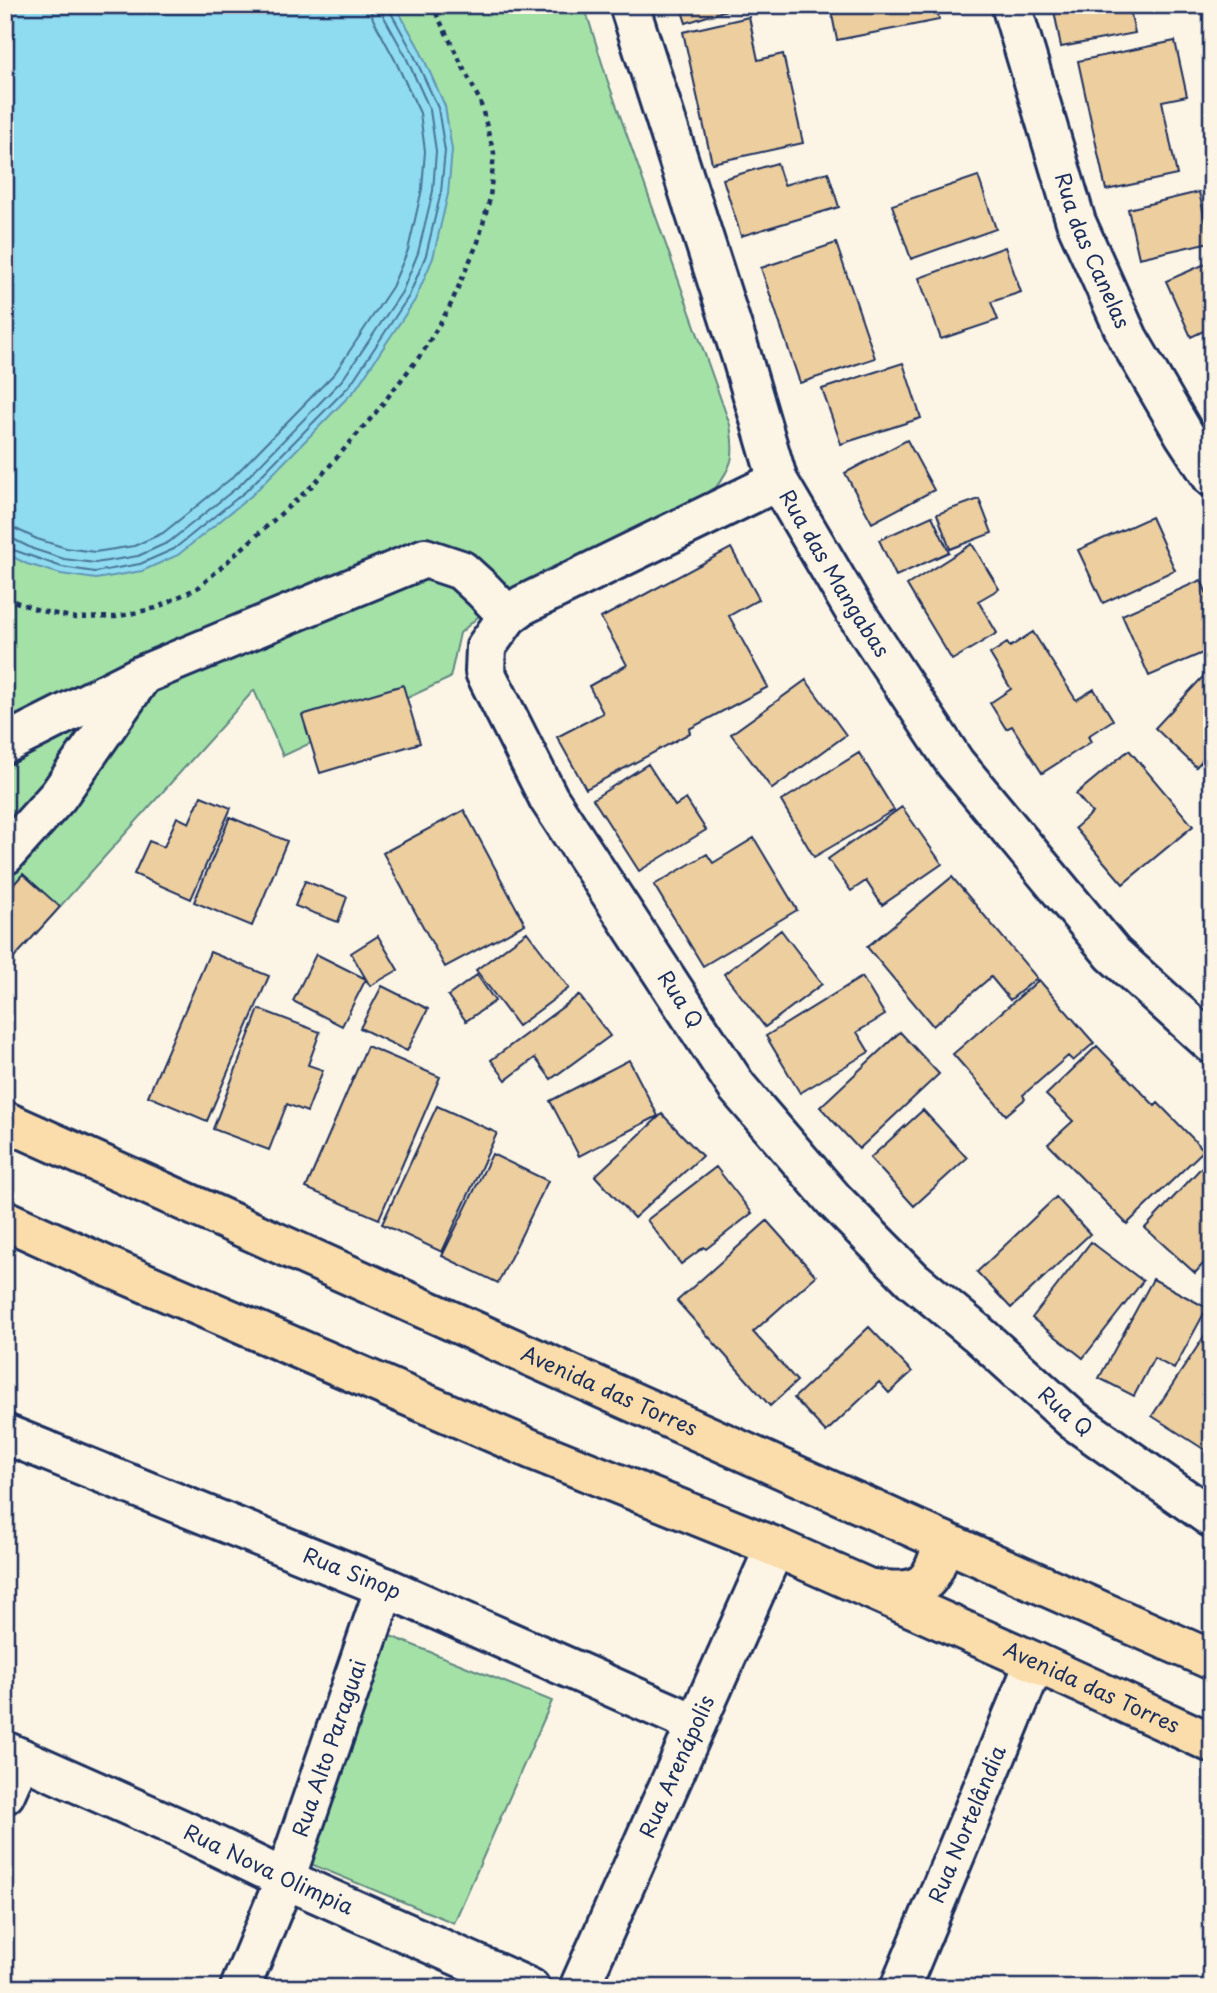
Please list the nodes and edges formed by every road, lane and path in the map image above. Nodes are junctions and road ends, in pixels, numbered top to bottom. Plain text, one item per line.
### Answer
1 (432, 5) edge
2 (629, 5) edge
3 (1012, 5) edge
4 (1212, 477) edge
5 (778, 481) junction
6 (5, 597) edge
7 (508, 616) junction
8 (142, 675) junction
9 (5, 744) edge
10 (5, 855) edge
11 (1212, 1044) edge
12 (5, 1121) edge
13 (5, 1220) edge
14 (5, 1434) edge
15 (1212, 1518) edge
16 (943, 1541) junction
17 (775, 1547) junction
18 (386, 1587) junction
19 (869, 1589) junction
20 (1212, 1660) edge
21 (1034, 1662) junction
22 (696, 1724) junction
23 (1212, 1744) edge
24 (13, 1754) edge
25 (5, 1794) edge
26 (285, 1879) junction
27 (240, 1988) edge
28 (530, 1988) edge
29 (579, 1988) edge
30 (900, 1988) edge

1 - 6 path
2 - 5 street, Rua das Mangabas
3 - 4 street, Rua das Canelas
5 - 7 street, Rua Q
5 - 11 street, Rua das Mangabas
7 - 8 street
7 - 15 street, Rua Q
8 - 9 street
8 - 10 street
12 - 16 main road, Avenida das Torres
13 - 17 main road, Avenida das Torres
14 - 18 street, Rua Sinop
16 - 19 main road
16 - 20 main road, Avenida das Torres
17 - 19 main road, Avenida das Torres
17 - 22 street, Rua Arenápolis
18 - 22 street, Rua Sinop
18 - 26 street, Rua Alto Paraguai
19 - 21 main road, Avenida das Torres
21 - 23 main road, Avenida das Torres
21 - 30 street, Rua Nortelândia
22 - 29 street, Rua Arenápolis
24 - 25 street
24 - 26 street, Rua Nova Olimpia
26 - 27 street, Rua Alto Paraguai
26 - 28 street, Rua Nova Olimpia

